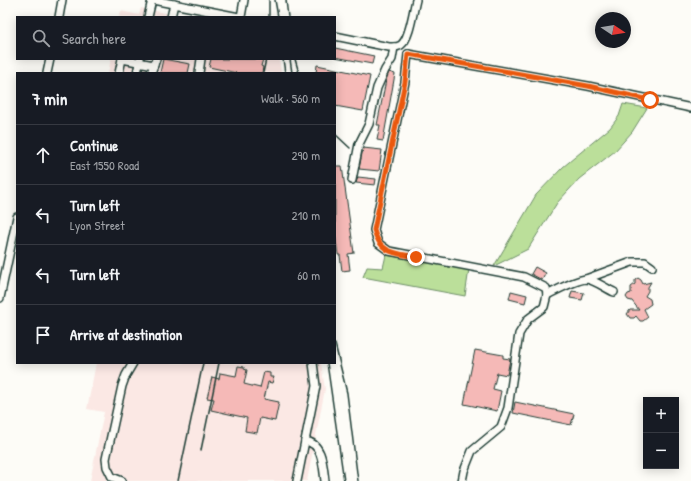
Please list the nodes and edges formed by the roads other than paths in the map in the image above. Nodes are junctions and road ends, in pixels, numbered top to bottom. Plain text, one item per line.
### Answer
1 (62, 0) edge
2 (152, 0) edge
3 (244, 0) edge
4 (416, 0) edge
5 (174, 4) junction
6 (211, 14) edge
7 (59, 16) edge
8 (148, 16) edge
9 (171, 16) edge
10 (230, 16) edge
11 (240, 16) edge
12 (336, 36) edge
13 (398, 46) junction
14 (408, 54) junction
15 (50, 60) edge
16 (122, 60) edge
17 (201, 60) edge
18 (140, 61) edge
19 (155, 62) edge
20 (47, 72) edge
21 (119, 72) edge
22 (137, 72) edge
23 (151, 72) edge
24 (198, 72) edge
25 (691, 108) edge
26 (352, 180) dead end
27 (16, 222) edge
28 (652, 267) dead end
29 (586, 279) junction
30 (614, 292) dead end
31 (547, 295) junction
32 (0, 298) edge
33 (132, 364) edge
34 (313, 364) edge
35 (305, 441) junction
36 (122, 481) edge
37 (297, 481) edge
38 (325, 481) edge
39 (462, 481) edge

1 - 7 street
2 - 5 street
2 - 8 street
3 - 11 street
4 - 13 street
5 - 6 street
5 - 9 street
6 - 10 street
12 - 13 street
13 - 14 street
13 - 26 street
14 - 25 street
14 - 31 street
15 - 20 street
16 - 21 street
17 - 24 street
18 - 19 street
18 - 22 street
19 - 23 street
27 - 32 street
28 - 29 street
29 - 30 street
29 - 31 street
31 - 39 street
33 - 36 street
34 - 35 street
35 - 37 street
35 - 38 street

